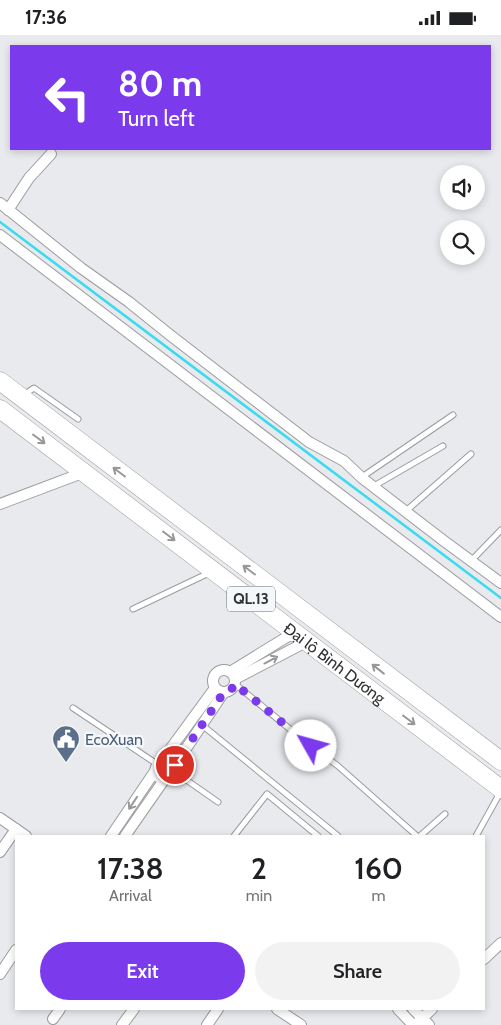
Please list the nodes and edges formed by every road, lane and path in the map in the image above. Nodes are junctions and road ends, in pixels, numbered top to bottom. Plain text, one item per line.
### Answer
1 (51, 154) dead end
2 (4, 207) edge
3 (0, 235) edge
4 (0, 381) edge
5 (15, 393) junction
6 (0, 409) edge
7 (453, 415) dead end
8 (78, 419) dead end
9 (443, 446) dead end
10 (471, 454) dead end
11 (85, 472) junction
12 (362, 478) junction
13 (374, 486) junction
14 (0, 504) edge
15 (406, 511) junction
16 (501, 530) edge
17 (471, 561) junction
18 (213, 570) junction
19 (501, 583) edge
20 (132, 609) dead end
21 (501, 617) edge
22 (314, 619) junction
23 (301, 637) junction
24 (233, 678) junction
25 (220, 690) junction
26 (73, 708) dead end
27 (202, 725) junction
28 (501, 761) edge
29 (158, 765) junction
30 (175, 769) junction
31 (164, 780) junction
32 (501, 790) edge
33 (218, 802) dead end
34 (445, 814) dead end
35 (0, 818) edge
36 (16, 829) junction
37 (25, 835) edge
38 (112, 835) edge
39 (127, 835) edge
40 (235, 835) edge
41 (317, 835) edge
42 (337, 835) edge
43 (417, 835) edge
44 (419, 835) edge
45 (477, 835) edge
46 (0, 852) edge
47 (501, 943) edge
48 (15, 951) edge
49 (485, 958) edge
50 (0, 973) edge
51 (59, 1010) edge
52 (133, 1010) edge
53 (217, 1010) edge
54 (278, 1010) edge
55 (400, 1010) edge
56 (414, 1010) edge
57 (431, 1010) edge
58 (53, 1019) dead end
59 (288, 1022) edge
60 (420, 1023) edge
61 (122, 1025) edge
62 (207, 1025) edge
63 (301, 1025) edge

1 - 2 street
2 - 12 street
3 - 21 street
4 - 5 highway, Đại lộ Bình Dương / QL.13
5 - 8 lane
22 -> 5 highway, Đại lộ Bình Dương / QL.13
6 -> 11 highway, Đại lộ Bình Dương / QL.13
7 - 12 lane
9 - 13 lane
10 - 15 lane
11 - 14 street
11 -> 18 highway, Đại lộ Bình Dương / QL.13
12 - 13 street
13 - 15 street
15 - 17 street
16 - 17 lane
17 - 19 street
18 - 20 lane
18 - 23 highway, Đại lộ Bình Dương / QL.13
22 - 23 highway
28 -> 22 highway, Đại lộ Bình Dương / QL.13
23 - 24 street
24 -> 23 street
23 -> 32 highway, Đại lộ Bình Dương / QL.13
24 - 25 street
24 - 25 street
24 - 43 lane
25 - 27 street
25 - 29 street
26 - 29 lane
27 - 30 street
27 - 42 lane
29 - 30 street
29 - 31 street
29 -> 38 street
30 - 31 street
30 - 33 lane
31 - 39 street
32 - 45 lane
34 - 44 lane
35 - 36 street
36 - 37 street
36 - 46 street
40 - 41 lane
47 - 49 street
48 - 50 street
51 - 58 street
52 - 61 street
53 - 62 street
54 - 59 street
55 - 60 street
56 - 60 street
57 - 60 street
59 - 63 street

